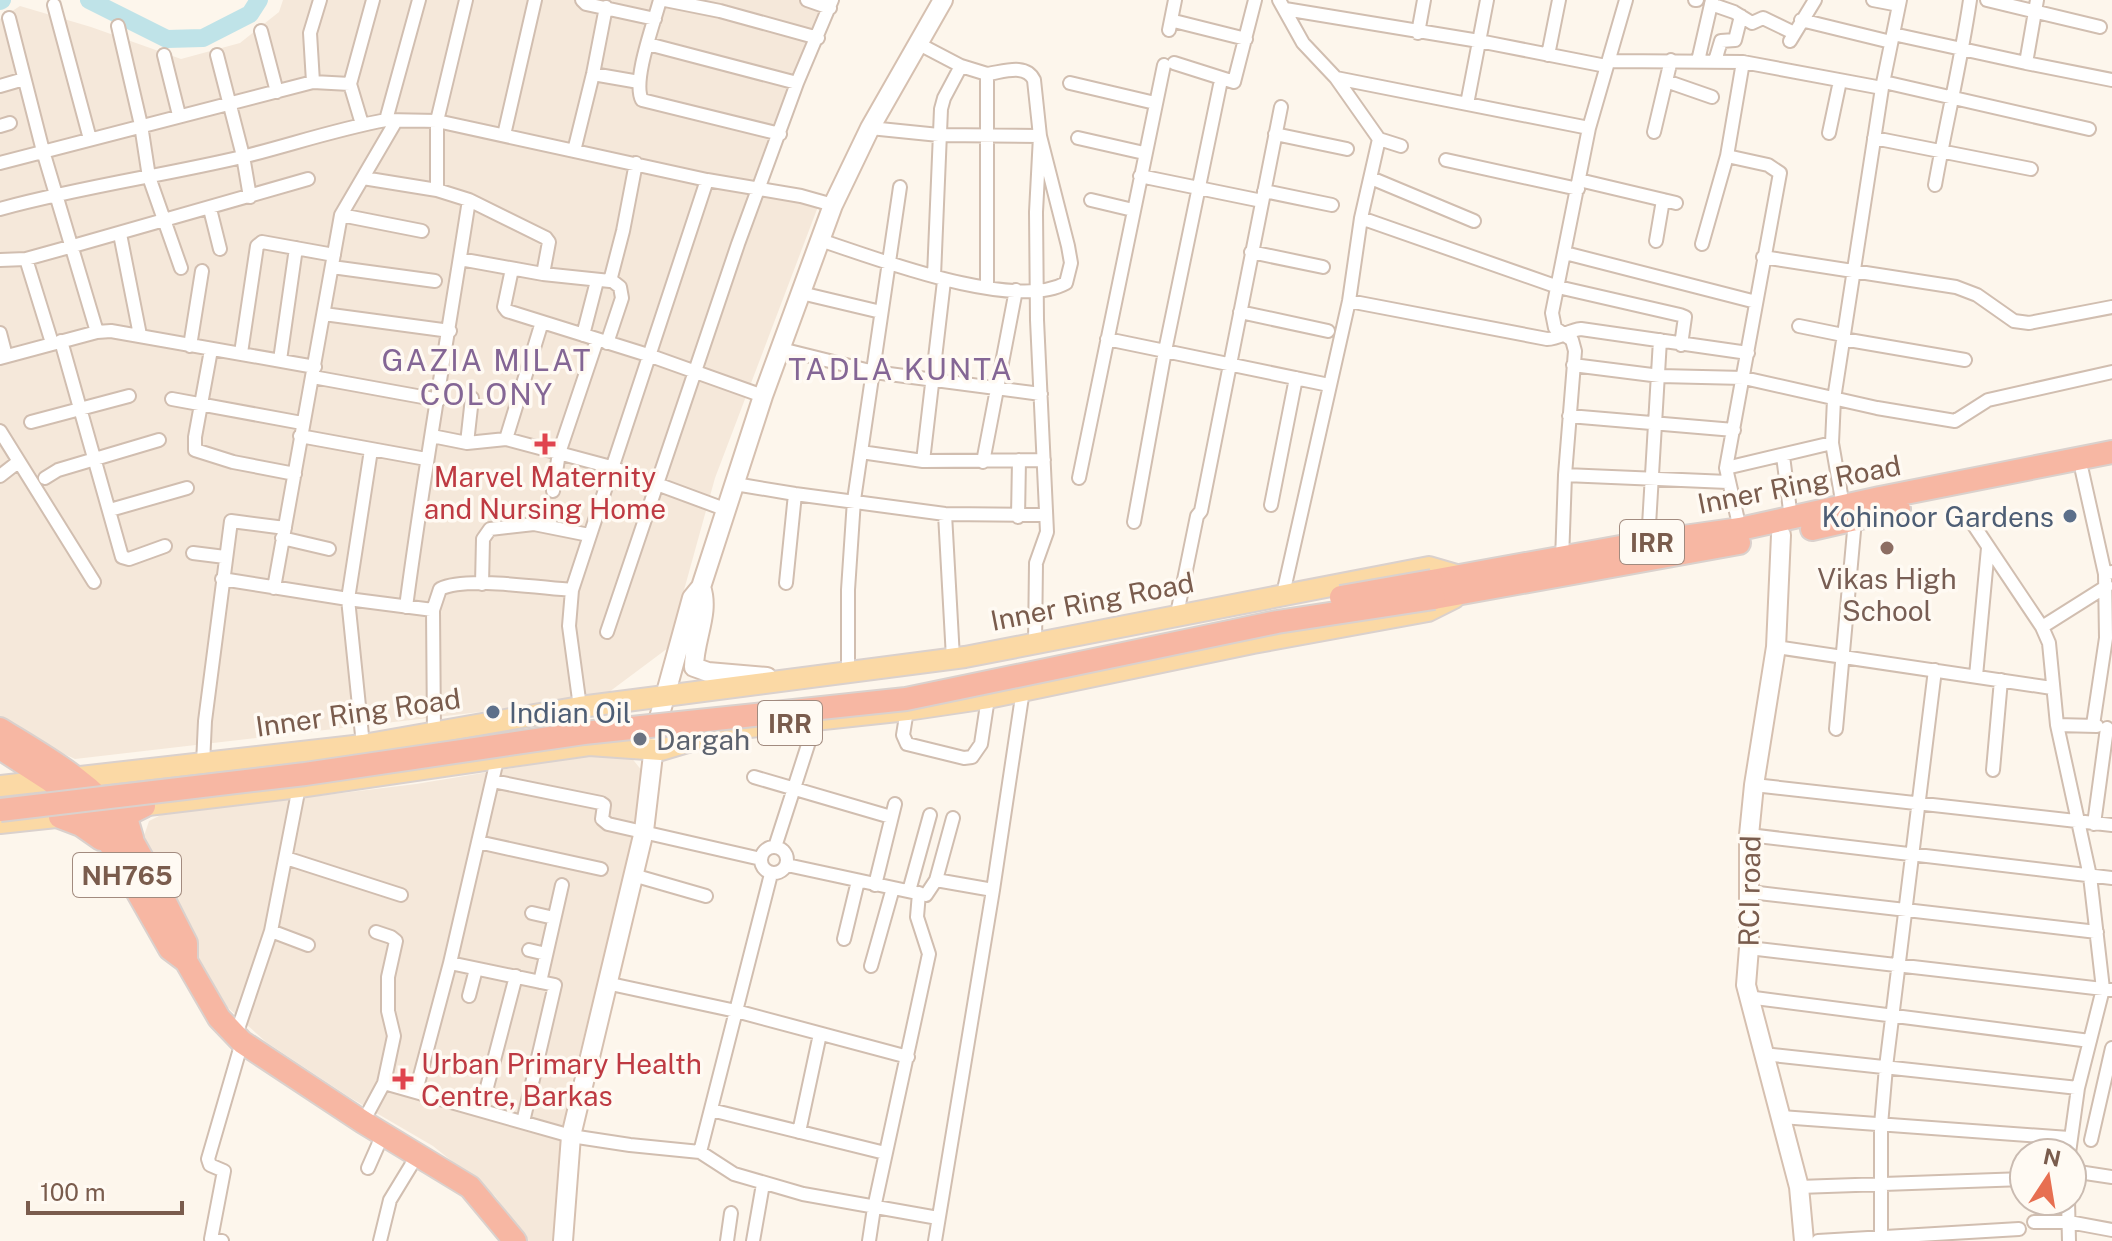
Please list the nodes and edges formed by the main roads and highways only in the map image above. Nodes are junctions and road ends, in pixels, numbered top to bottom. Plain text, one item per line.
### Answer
1 (943, 0) edge
2 (2112, 452) edge
3 (2112, 465) edge
4 (1849, 513) junction
5 (1786, 526) junction
6 (1562, 567) junction
7 (1462, 584) junction
8 (701, 587) junction
9 (1433, 590) junction
10 (836, 674) junction
11 (665, 695) junction
12 (837, 718) junction
13 (0, 729) edge
14 (0, 748) edge
15 (653, 750) junction
16 (45, 770) junction
17 (76, 779) junction
18 (0, 786) edge
19 (0, 799) edge
20 (144, 806) junction
21 (0, 810) edge
22 (100, 812) junction
23 (60, 817) junction
24 (0, 823) edge
25 (112, 847) junction
26 (137, 853) junction
27 (186, 961) junction
28 (515, 1241) edge
29 (563, 1241) edge
30 (1804, 1241) edge

1 - 8 main road
2 - 4 highway, Inner Ring Road / IRR
3 - 4 highway, Inner Ring Road / IRR
4 - 5 highway, Inner Ring Road / IRR
5 - 6 highway, Inner Ring Road / IRR
5 - 6 highway, Inner Ring Road / IRR
5 - 30 main road, RCI road
6 - 7 highway, Inner Ring Road / IRR
7 - 9 highway, IRR
7 - 10 main road, Inner Ring Road / IRR
7 - 12 main road, Inner Ring Road / IRR
8 - 10 main road
8 - 11 main road
9 - 19 highway, IRR, bridge
9 - 21 highway, IRR, bridge
10 - 11 main road, Inner Ring Road / IRR
10 - 12 main road
11 - 15 main road
11 - 17 main road, Inner Ring Road / IRR
12 - 15 main road, Inner Ring Road / IRR
13 - 16 highway, NH765
14 - 16 highway, NH765
15 - 20 main road, Inner Ring Road / IRR
15 - 29 main road
16 - 17 highway, NH765
16 - 18 main road
16 - 22 highway, NH765
17 - 22 highway, NH765
20 - 22 main road, Inner Ring Road / IRR
20 - 26 highway
22 - 23 main road, Inner Ring Road / IRR
22 - 25 highway, NH765
22 - 26 highway, NH765
23 - 24 main road, Inner Ring Road / IRR
23 - 25 highway
25 - 27 highway, NH765
26 - 27 highway, NH765
27 - 28 highway, NH765

